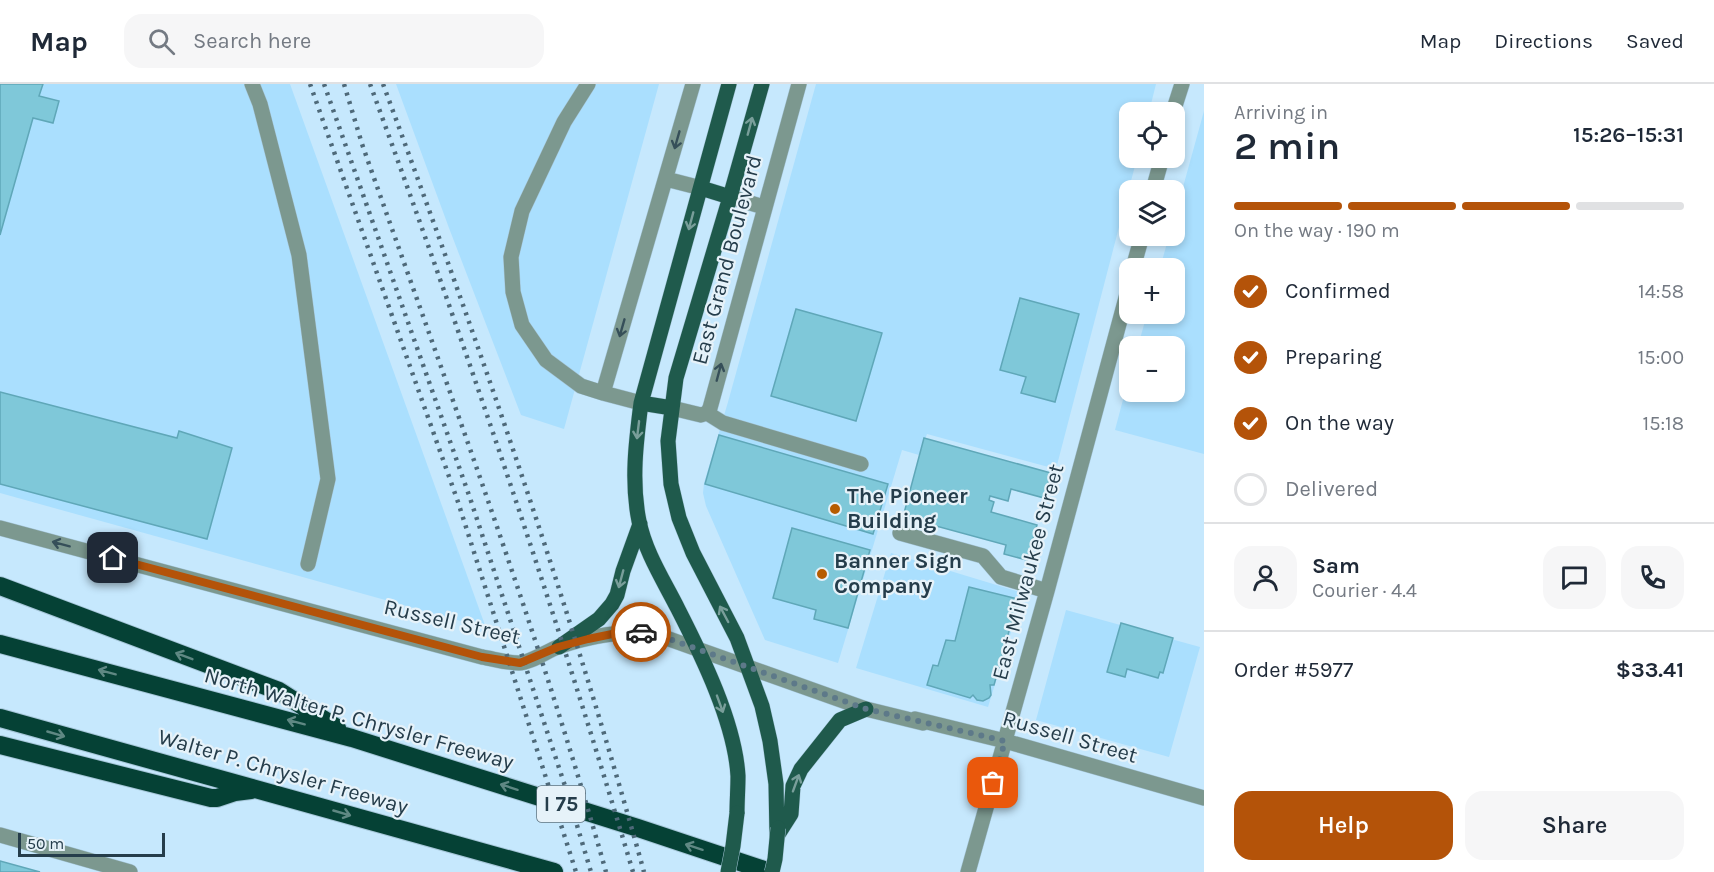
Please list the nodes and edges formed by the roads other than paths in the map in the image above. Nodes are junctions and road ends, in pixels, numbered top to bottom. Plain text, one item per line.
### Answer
1 (252, 84) edge
2 (588, 84) edge
3 (693, 84) edge
4 (729, 84) edge
5 (762, 84) edge
6 (799, 84) edge
7 (1182, 84) edge
8 (1176, 102) edge
9 (666, 179) junction
10 (700, 188) junction
11 (730, 197) junction
12 (764, 207) junction
13 (1119, 324) edge
14 (603, 393) junction
15 (642, 403) junction
16 (672, 408) junction
17 (707, 413) junction
18 (861, 464) dead end
19 (640, 524) junction
20 (0, 528) edge
21 (900, 533) dead end
22 (308, 564) dead end
23 (0, 586) edge
24 (1047, 591) junction
25 (0, 644) edge
26 (558, 647) junction
27 (698, 650) junction
28 (748, 667) junction
29 (862, 704) junction
30 (0, 718) edge
31 (352, 738) junction
32 (1005, 741) junction
33 (0, 746) edge
34 (255, 789) junction
35 (1204, 798) edge
36 (777, 832) junction
37 (0, 835) edge
38 (74, 864) edge
39 (130, 872) edge
40 (554, 872) edge
41 (728, 872) edge
42 (771, 872) edge
43 (968, 872) edge

1 - 22 street
2 - 14 street
3 -> 9 street
4 - 10 main road, East Grand Boulevard
11 -> 5 main road, East Grand Boulevard
6 - 12 street, East Grand Boulevard
7 - 8 street
9 - 10 street
9 -> 14 street
10 - 11 main road
10 -> 15 main road, East Grand Boulevard
11 - 12 street
11 - 16 main road, East Grand Boulevard
17 -> 12 street, East Grand Boulevard
13 - 24 street, East Milwaukee Street
14 - 15 street
15 - 16 main road
15 -> 19 main road, East Grand Boulevard
16 - 17 street
28 -> 16 main road, East Grand Boulevard
17 - 18 street
19 -> 26 main road
19 - 27 main road, East Grand Boulevard
26 -> 20 street, Russell Street
21 - 24 street
31 -> 23 highway
24 - 32 street, East Milwaukee Street
31 -> 25 highway, North Walter P. Chrysler Freeway / I 75
26 - 27 street, Russell Street
27 - 28 street, Russell Street
27 -> 41 main road, East Grand Boulevard, bridge
28 - 29 street, Russell Street
28 - 36 main road, East Grand Boulevard
29 - 32 street, Russell Street
36 -> 29 main road
30 -> 34 highway, Walter P. Chrysler Freeway
42 -> 31 highway, North Walter P. Chrysler Freeway / I 75
32 - 35 street, Russell Street
32 - 43 street, East Milwaukee Street
33 - 34 highway
34 -> 40 highway, Walter P. Chrysler Freeway
36 - 42 main road, East Grand Boulevard, bridge
37 - 38 street
38 - 39 street

